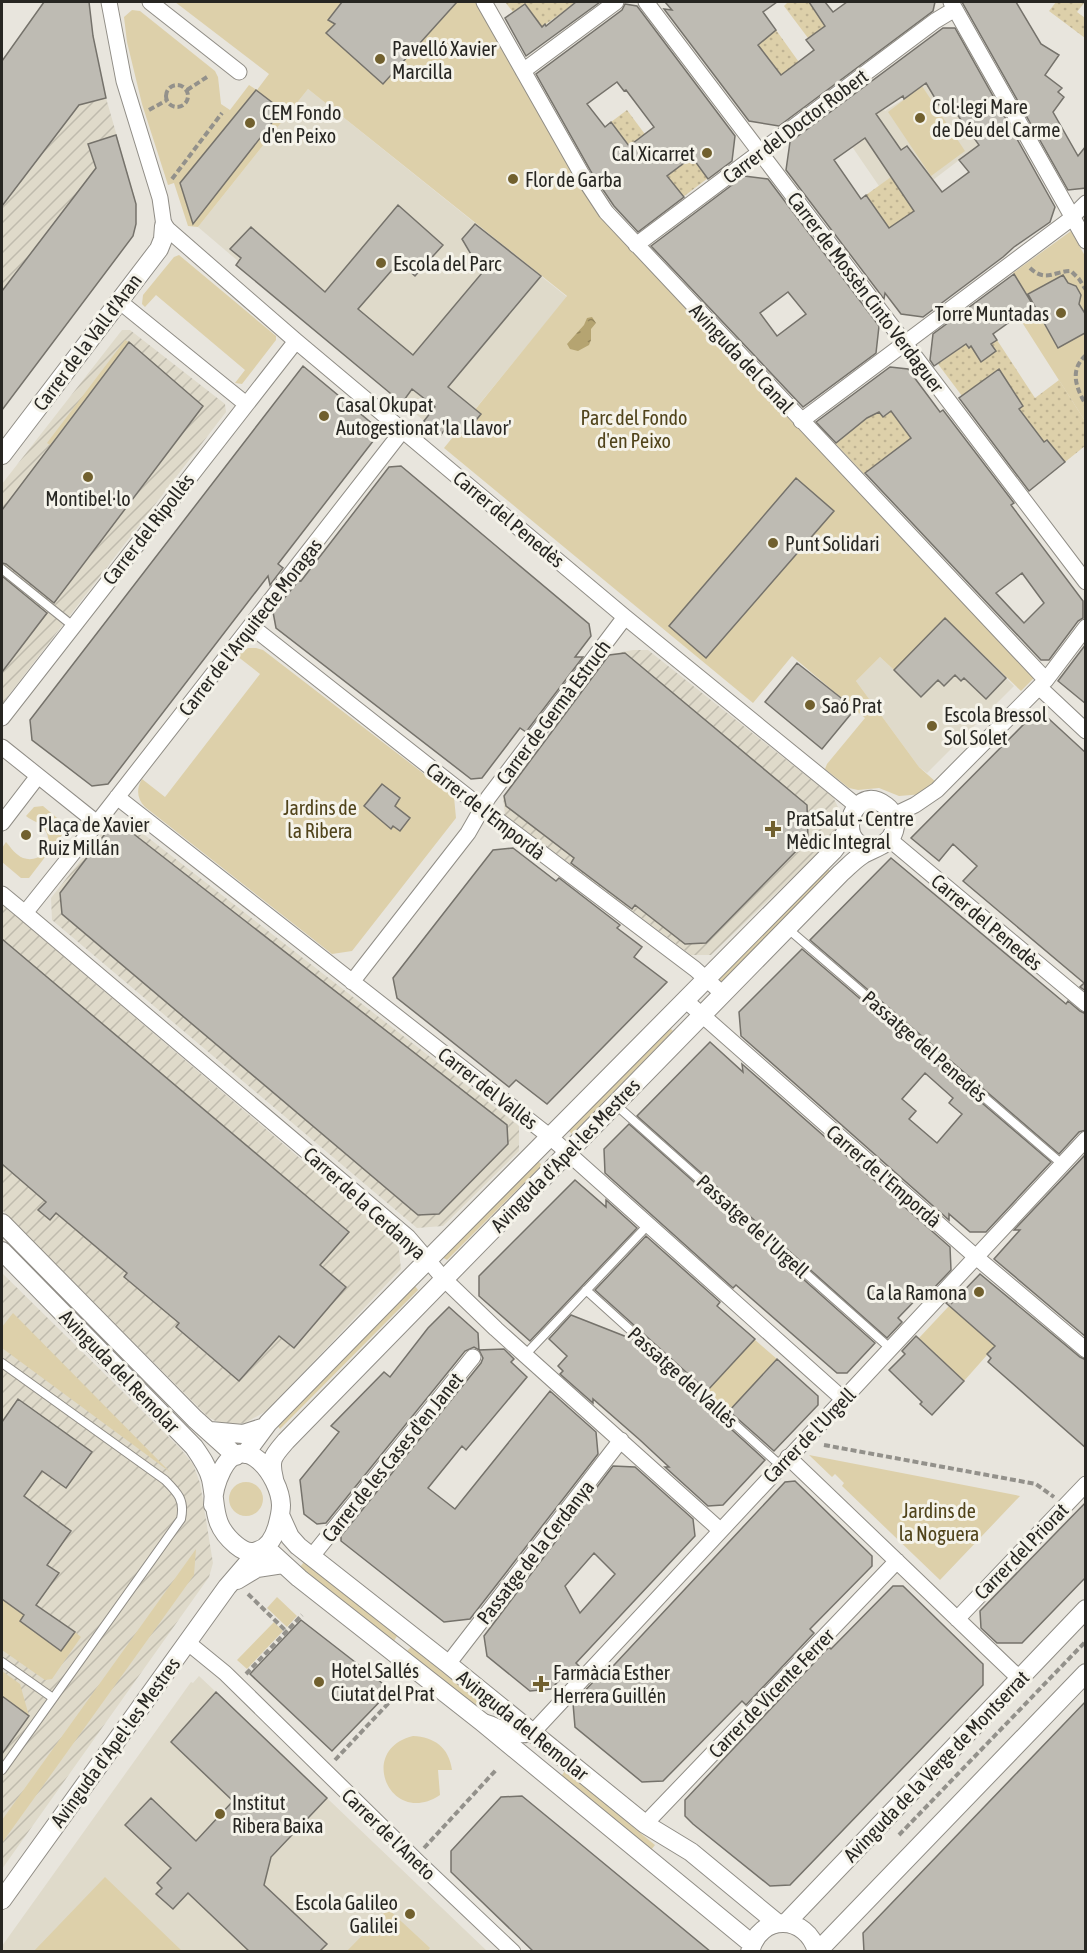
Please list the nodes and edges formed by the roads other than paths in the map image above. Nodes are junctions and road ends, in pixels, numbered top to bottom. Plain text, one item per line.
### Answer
1 (109, 2) edge
2 (150, 2) edge
3 (483, 2) edge
4 (616, 2) edge
5 (646, 2) edge
6 (953, 5) edge
7 (523, 71) junction
8 (238, 72) dead end
9 (761, 152) junction
10 (1086, 203) edge
11 (1072, 217) junction
12 (164, 226) junction
13 (1086, 241) edge
14 (636, 245) junction
15 (119, 301) junction
16 (296, 341) junction
17 (905, 343) junction
18 (246, 404) junction
19 (801, 421) junction
20 (403, 430) junction
21 (2, 455) edge
22 (2, 569) edge
23 (1086, 582) edge
24 (625, 617) junction
25 (73, 626) junction
26 (251, 626) junction
27 (1086, 627) edge
28 (1042, 684) junction
29 (2, 718) edge
30 (1086, 731) edge
31 (2, 747) edge
32 (38, 776) junction
33 (117, 797) junction
34 (857, 806) junction
35 (482, 808) junction
36 (894, 815) junction
37 (2, 823) edge
38 (97, 823) junction
39 (849, 825) junction
40 (885, 842) junction
41 (2, 894) edge
42 (25, 913) junction
43 (787, 928) junction
44 (706, 978) junction
45 (352, 982) junction
46 (723, 994) junction
47 (685, 1000) junction
48 (1086, 1004) edge
49 (702, 1015) junction
50 (615, 1104) junction
51 (549, 1136) junction
52 (1086, 1139) edge
53 (567, 1152) junction
54 (1062, 1164) junction
55 (2, 1223) edge
56 (648, 1225) junction
57 (2, 1251) edge
58 (976, 1257) junction
59 (429, 1259) junction
60 (444, 1279) junction
61 (586, 1290) junction
62 (891, 1349) junction
63 (1086, 1350) edge
64 (525, 1355) junction
65 (473, 1357) dead end
66 (2, 1363) edge
67 (843, 1399) junction
68 (265, 1427) junction
69 (210, 1431) junction
70 (621, 1440) junction
71 (240, 1455) junction
72 (784, 1461) junction
73 (274, 1479) junction
74 (1086, 1484) edge
75 (213, 1505) junction
76 (280, 1515) junction
77 (720, 1530) junction
78 (224, 1533) junction
79 (261, 1549) junction
80 (312, 1556) junction
81 (897, 1561) junction
82 (283, 1564) junction
83 (228, 1585) junction
84 (1086, 1609) edge
85 (957, 1619) junction
86 (187, 1641) junction
87 (2, 1662) edge
88 (448, 1664) junction
89 (1086, 1673) edge
90 (1019, 1678) junction
91 (53, 1698) junction
92 (482, 1722) junction
93 (533, 1732) junction
94 (2, 1770) edge
95 (645, 1824) junction
96 (2, 1900) edge
97 (782, 1923) junction
98 (751, 1948) edge
99 (513, 1952) edge
100 (817, 1952) edge

1 - 12 street
2 - 8 street
3 - 7 street, Avinguda del Canal
4 - 7 street
5 - 9 street, Carrer de Mossèn Cinto Verdaguer
6 - 9 street, Carrer del Doctor Robert
6 - 11 street
7 - 14 street, Avinguda del Canal
9 - 14 street, Carrer del Doctor Robert
9 - 17 street, Carrer de Mossèn Cinto Verdaguer
10 - 11 street
11 - 13 street
11 - 17 street
12 - 15 street, Carrer de la Vall d'Aran
12 - 16 street, Carrer del Penedès
14 - 19 street, Avinguda del Canal
15 - 18 street
15 - 21 street, Carrer de la Vall d'Aran
16 - 18 street, Carrer del Ripollès
16 - 20 street, Carrer del Penedès
17 - 19 street
17 - 23 street, Carrer de Mossèn Cinto Verdaguer
18 - 25 street, Carrer del Ripollès
19 - 28 street, Avinguda del Canal
20 - 24 street, Carrer del Penedès
20 - 26 street, Carrer de l'Arquitecte Moragas
22 - 25 lane
24 - 34 street, Carrer del Penedès
24 - 35 street, Carrer de Germà Estruch
25 - 29 street, Carrer del Ripollès
26 - 33 street, Carrer de l'Arquitecte Moragas
26 - 35 street, Carrer de l'Empordà
27 - 28 street
28 - 30 street, Avinguda del Canal
28 - 36 street
31 - 32 street
32 - 37 street
32 - 38 street
33 - 38 street, Carrer de l'Arquitecte Moragas
33 - 45 street, Carrer del Vallès
34 - 36 street
34 - 39 street, Avinguda d'Apel·les Mestres
35 - 44 street, Carrer de l'Empordà
35 - 45 street, Carrer de Germà Estruch
36 - 40 street
38 - 42 street
39 - 40 street
39 - 44 street, Avinguda d'Apel·les Mestres
40 - 43 street, Avinguda d'Apel·les Mestres
40 - 48 street, Carrer del Penedès
41 - 42 street
42 - 59 street, Carrer de la Cerdanya
43 - 46 street, Avinguda d'Apel·les Mestres
43 - 54 lane, Passatge del Penedès
44 - 46 street, Carrer de l'Empordà
44 - 47 street, Avinguda d'Apel·les Mestres
45 - 51 street, Carrer del Vallès
46 - 49 street, Avinguda d'Apel·les Mestres
47 - 49 street, Carrer de l'Empordà
47 - 51 street, Avinguda d'Apel·les Mestres
49 - 50 street, Avinguda d'Apel·les Mestres
49 - 58 street, Carrer de l'Empordà
50 - 53 street, Avinguda d'Apel·les Mestres
50 - 62 lane, Passatge de l'Urgell
51 - 53 street, Carrer del Vallès
51 - 59 street, Avinguda d'Apel·les Mestres
52 - 54 street, Carrer de l'Urgell
53 - 56 street, Carrer del Vallès
53 - 60 street, Avinguda d'Apel·les Mestres
54 - 58 street, Carrer de l'Urgell
55 - 69 street, Avinguda del Remolar
56 - 61 lane
56 - 67 street, Carrer del Vallès
57 - 75 street, Avinguda del Remolar
58 - 62 street, Carrer de l'Urgell
58 - 63 street, Carrer de l'Empordà
59 - 60 street, Carrer de la Cerdanya
59 - 68 street, Avinguda d'Apel·les Mestres
60 - 64 street, Carrer de la Cerdanya
60 - 73 street, Avinguda d'Apel·les Mestres
61 - 64 lane
61 - 72 lane, Passatge del Vallès
62 - 67 street, Carrer de l'Urgell
64 - 70 street, Carrer de la Cerdanya
65 - 80 street, Carrer de les Cases d'en Janet
66 - 91 lane
67 - 72 street, Carrer de l'Urgell
68 - 69 street, Avinguda del Remolar
68 - 71 street, Avinguda d'Apel·les Mestres
69 - 71 street, Avinguda del Remolar
70 - 77 street, Carrer de la Cerdanya
70 - 88 street, Passatge de la Cerdanya
71 - 73 street, Avinguda del Remolar
71 - 75 street
72 - 77 street, Carrer de l'Urgell
72 - 81 street
73 - 76 street, Avinguda del Remolar
74 - 85 street, Carrer del Priorat
75 - 78 street, Avinguda del Remolar
76 - 79 street, Avinguda del Remolar
76 - 80 street, Avinguda del Remolar
77 - 93 street, Carrer de l'Urgell
78 - 79 street, Avinguda del Remolar
78 - 83 street
79 - 82 street, Avinguda del Remolar
79 - 83 street, Avinguda d'Apel·les Mestres
80 - 88 street, Avinguda del Remolar
81 - 85 street
81 - 95 street, Carrer de Vicente Ferrer
82 - 83 street
82 - 92 street, Avinguda del Remolar
83 - 86 street, Avinguda d'Apel·les Mestres
84 - 90 street, Avinguda de la Verge de Montserrat
85 - 90 street
86 - 96 street, Avinguda d'Apel·les Mestres
86 - 99 street, Carrer de l'Aneto
87 - 91 lane
88 - 93 street, Avinguda del Remolar
89 - 100 street
90 - 97 street, Avinguda de la Verge de Montserrat
91 - 94 lane
92 - 93 street
92 - 98 street, Avinguda del Remolar
93 - 95 street, Avinguda del Remolar
95 - 97 street, Avinguda del Remolar
97 - 98 street, Avinguda de la Verge de Montserrat
97 - 100 street, Avinguda del Remolar

